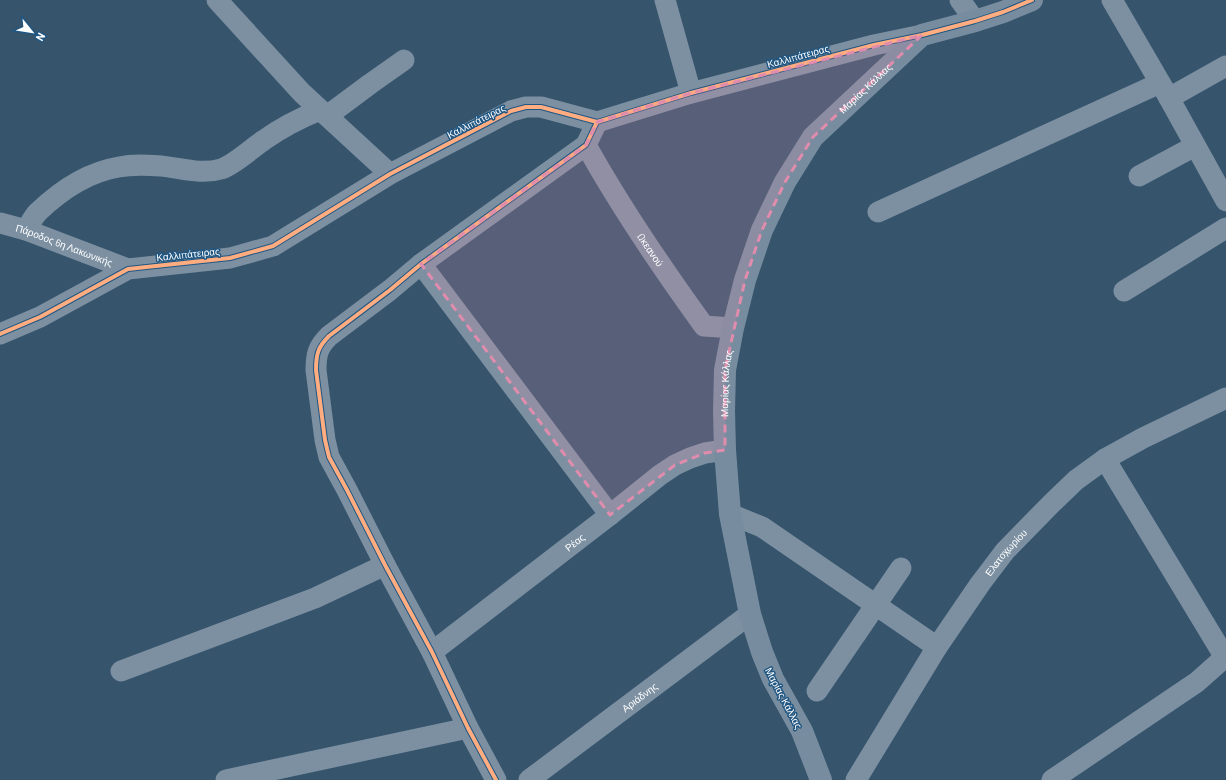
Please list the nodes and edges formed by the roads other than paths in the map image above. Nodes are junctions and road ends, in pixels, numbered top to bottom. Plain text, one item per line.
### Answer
1 (217, 0) edge
2 (665, 0) edge
3 (960, 0) edge
4 (1032, 0) edge
5 (1112, 0) edge
6 (975, 21) junction
7 (922, 35) junction
8 (404, 60) dead end
9 (1226, 66) edge
10 (1164, 90) junction
11 (691, 93) junction
12 (323, 113) junction
13 (597, 122) junction
14 (586, 145) junction
15 (1195, 146) junction
16 (390, 174) junction
17 (1139, 176) dead end
18 (1226, 201) edge
19 (878, 212) dead end
20 (0, 223) edge
21 (1226, 228) edge
22 (26, 230) junction
23 (422, 264) junction
24 (128, 269) junction
25 (1124, 291) dead end
26 (733, 328) junction
27 (0, 334) edge
28 (1226, 398) edge
29 (725, 450) junction
30 (1105, 459) junction
31 (730, 514) junction
32 (610, 515) junction
33 (385, 565) junction
34 (901, 568) dead end
35 (875, 605) junction
36 (750, 614) junction
37 (937, 647) junction
38 (432, 652) junction
39 (1225, 658) edge
40 (122, 671) dead end
41 (817, 691) dead end
42 (468, 728) junction
43 (226, 780) edge
44 (496, 780) edge
45 (529, 780) edge
46 (821, 780) edge
47 (856, 780) edge
48 (1052, 780) edge

1 - 12 street
2 - 11 street
3 - 6 street
4 - 6 street, Καλλιπάτειρας
5 - 10 street
6 - 7 street, Καλλιπάτειρας
7 - 11 street, Καλλιπάτειρας
7 - 26 street, Μαρίας Κάλλας
8 - 12 street
9 - 10 street
10 - 15 street
10 - 19 street
11 - 13 street, Καλλιπάτειρας
12 - 16 street
12 - 22 street
13 - 14 street
13 - 16 street, Καλλιπάτειρας
14 - 23 street
14 - 26 street, Ωκεανού
15 - 17 street
15 - 18 street
16 - 24 street, Καλλιπάτειρας
20 - 22 street, Πάροδος 6η Λακωνικής
21 - 25 street
22 - 24 street, Πάροδος 6η Λακωνικής
23 - 32 street
23 - 33 street
24 - 27 street, Καλλιπάτειρας
26 - 29 street, Μαρίας Κάλλας
28 - 30 street, Ελατοχωρίου
29 - 31 street, Μαρίας Κάλλας
29 - 32 street, Ρέας
30 - 37 street, Ελατοχωρίου
30 - 39 street
31 - 35 street
31 - 36 street, Μαρίας Κάλλας
32 - 38 street, Ρέας
33 - 38 street
33 - 40 street
34 - 35 street
35 - 37 street
35 - 41 street
36 - 45 street, Αριάδνης
36 - 46 street, Μαρίας Κάλλας
37 - 47 street, Ελατοχωρίου
38 - 42 street
39 - 48 street
42 - 43 street
42 - 44 street

